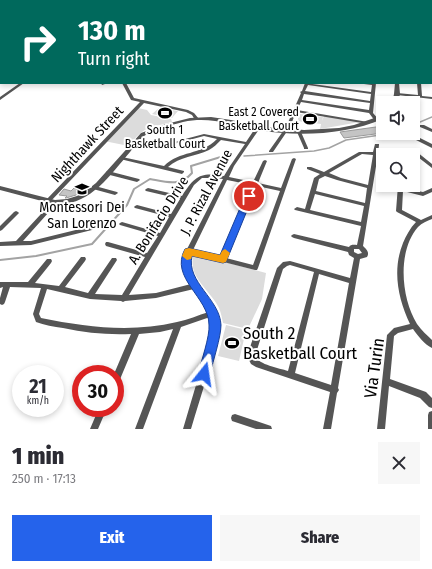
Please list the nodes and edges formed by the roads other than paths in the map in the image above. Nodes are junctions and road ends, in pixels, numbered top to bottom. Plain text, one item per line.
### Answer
1 (21, 84) edge
2 (124, 84) edge
3 (306, 84) edge
4 (313, 84) edge
5 (374, 84) edge
6 (397, 84) edge
7 (419, 84) edge
8 (302, 92) junction
9 (373, 93) junction
10 (397, 94) joint
11 (412, 96) edge
12 (420, 96) edge
13 (420, 97) edge
14 (432, 98) edge
15 (0, 99) edge
16 (299, 101) junction
17 (142, 102) junction
18 (372, 102) junction
19 (295, 110) junction
20 (371, 112) junction
21 (197, 119) junction
22 (376, 119) edge
23 (376, 120) edge
24 (368, 123) junction
25 (422, 126) dead end
26 (258, 128) junction
27 (432, 130) edge
28 (286, 131) junction
29 (298, 132) junction
30 (220, 138) junction
31 (419, 140) edge
32 (134, 143) junction
33 (246, 144) junction
34 (377, 145) dead end
35 (432, 146) edge
36 (306, 148) dead end
37 (377, 148) edge
38 (271, 151) dead end
39 (376, 154) joint
40 (420, 157) edge
41 (122, 158) junction
42 (294, 159) dead end
43 (265, 161) dead end
44 (432, 166) edge
45 (165, 168) junction
46 (308, 168) dead end
47 (182, 172) dead end
48 (325, 172) junction
49 (108, 173) junction
50 (225, 178) junction
51 (137, 180) dead end
52 (254, 184) junction
53 (371, 187) junction
54 (0, 188) edge
55 (95, 188) junction
56 (148, 190) dead end
57 (282, 190) junction
58 (432, 190) edge
59 (313, 192) junction
60 (401, 192) edge
61 (417, 192) edge
62 (115, 193) dead end
63 (183, 198) junction
64 (48, 201) junction
65 (55, 202) junction
66 (368, 204) junction
67 (137, 207) dead end
68 (297, 209) dead end
69 (307, 212) junction
70 (16, 213) dead end
71 (172, 216) junction
72 (432, 217) edge
73 (420, 222) junction
74 (97, 224) dead end
75 (122, 224) dead end
76 (364, 225) junction
77 (0, 229) edge
78 (161, 235) junction
79 (294, 236) dead end
80 (0, 244) edge
81 (17, 244) junction
82 (108, 244) dead end
83 (360, 247) junction
84 (350, 250) junction
85 (189, 251) junction
86 (149, 256) junction
87 (357, 257) junction
88 (83, 259) dead end
89 (223, 259) junction
90 (114, 260) dead end
91 (49, 261) dead end
92 (317, 271) junction
93 (353, 281) junction
94 (3, 285) edge
95 (29, 285) junction
96 (194, 286) junction
97 (45, 287) junction
98 (60, 289) junction
99 (90, 296) junction
100 (123, 299) junction
101 (2, 302) dead end
102 (213, 313) junction
103 (178, 325) junction
104 (414, 326) junction
105 (136, 332) junction
106 (432, 345) edge
107 (122, 365) edge
108 (291, 375) junction
109 (386, 381) junction
110 (335, 390) junction
111 (432, 404) edge
112 (432, 415) edge
113 (99, 417) edge
114 (235, 418) dead end
115 (94, 429) edge
116 (139, 429) edge
117 (187, 429) edge
118 (268, 429) edge
119 (327, 429) edge
120 (381, 429) edge
121 (432, 429) edge

1 - 15 street
2 - 17 street
3 - 8 street
4 - 9 street
5 - 9 street
6 - 10 street
7 - 12 street
8 - 16 street
8 - 18 street
9 - 18 street
10 - 11 street
13 - 14 street
16 - 19 street
16 - 20 street
17 - 21 street
17 - 64 street, Nighthawk Street
18 - 20 street
19 - 24 street
19 - 28 street
20 - 22 street
21 - 26 street
21 - 32 street
23 - 24 street
24 - 29 street
25 - 27 street
26 - 28 street
26 - 33 street, J. P. Rizal Avenue
28 - 29 street
28 - 38 street
29 - 36 street
30 - 32 street
30 - 33 street
30 - 45 street
31 - 35 street
32 - 41 street
33 - 50 street, J. P. Rizal Avenue
34 - 37 street
39 - 48 street
39 - 53 street
40 - 44 street
41 - 45 street
41 - 49 street
42 - 57 street
43 - 52 street
45 - 47 street
46 - 48 street
48 - 53 street
48 - 59 street
49 - 51 street
49 - 55 street
50 - 52 street, A. Bonifacio Drive
50 - 63 street, A. Bonifacio Drive
50 - 85 street, J. P. Rizal Avenue
52 - 57 street, A. Bonifacio Drive
52 - 89 street
53 - 66 street
54 - 64 street
55 - 62 street
55 - 65 street
56 - 63 street
57 - 89 street
58 - 61 street
59 - 66 street
59 - 69 street
60 - 73 street
63 - 71 street, A. Bonifacio Drive
64 - 65 street
65 - 81 street
66 - 76 street
67 - 71 street
68 - 69 street
69 - 76 street
70 - 77 street
71 - 78 street, A. Bonifacio Drive
72 - 73 street
73 - 104 street
74 - 81 street
75 - 78 street
76 - 83 street
78 - 86 street, A. Bonifacio Drive
79 - 84 street
80 - 81 street
82 - 86 street
83 - 84 street
83 - 87 street
84 - 87 street
85 - 89 street
85 - 96 street, J. P. Rizal Avenue
86 - 100 street, A. Bonifacio Drive
87 - 93 street
88 - 98 street
90 - 99 street
91 - 95 street
92 - 93 street
92 - 108 street
92 - 108 street
93 - 110 street
94 - 95 street
94 - 101 street
95 - 97 street
96 - 100 street
96 - 102 street, J. P. Rizal Avenue
97 - 98 street
97 - 105 street
98 - 99 street
99 - 100 street
102 - 103 street
102 - 117 street, J. P. Rizal Avenue
103 - 105 street
103 - 116 street
104 - 106 street
104 - 109 street, Via Turin
105 - 107 street
108 - 110 street
109 - 111 street
109 - 120 street, Via Turin
110 - 119 street
112 - 121 street
113 - 115 street
114 - 118 street

